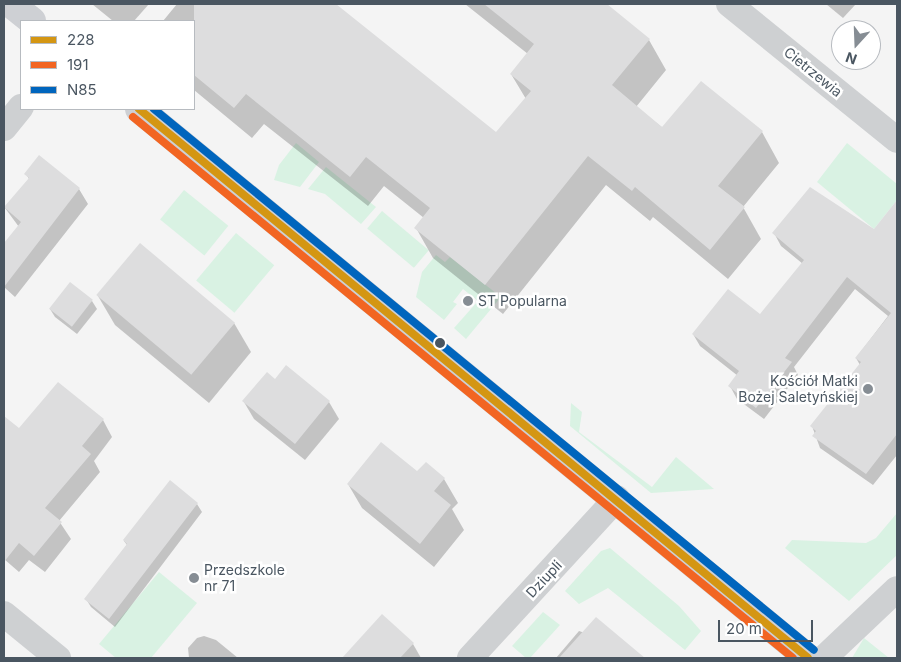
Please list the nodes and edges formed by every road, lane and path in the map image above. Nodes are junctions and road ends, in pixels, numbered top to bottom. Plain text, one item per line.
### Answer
1 (11, 4) edge
2 (730, 4) edge
3 (31, 20) edge
4 (20, 108) edge
5 (140, 110) edge
6 (4, 128) edge
7 (897, 140) edge
8 (617, 498) junction
9 (897, 589) edge
10 (4, 614) edge
11 (31, 650) edge
12 (58, 658) edge
13 (470, 658) edge
14 (808, 658) edge
15 (824, 658) edge

1 - 3 street
2 - 7 street, Cietrzewia
4 - 6 street
5 - 8 street
8 - 13 street, Dziupli
8 - 14 street
9 - 15 street
10 - 11 street
11 - 12 street

